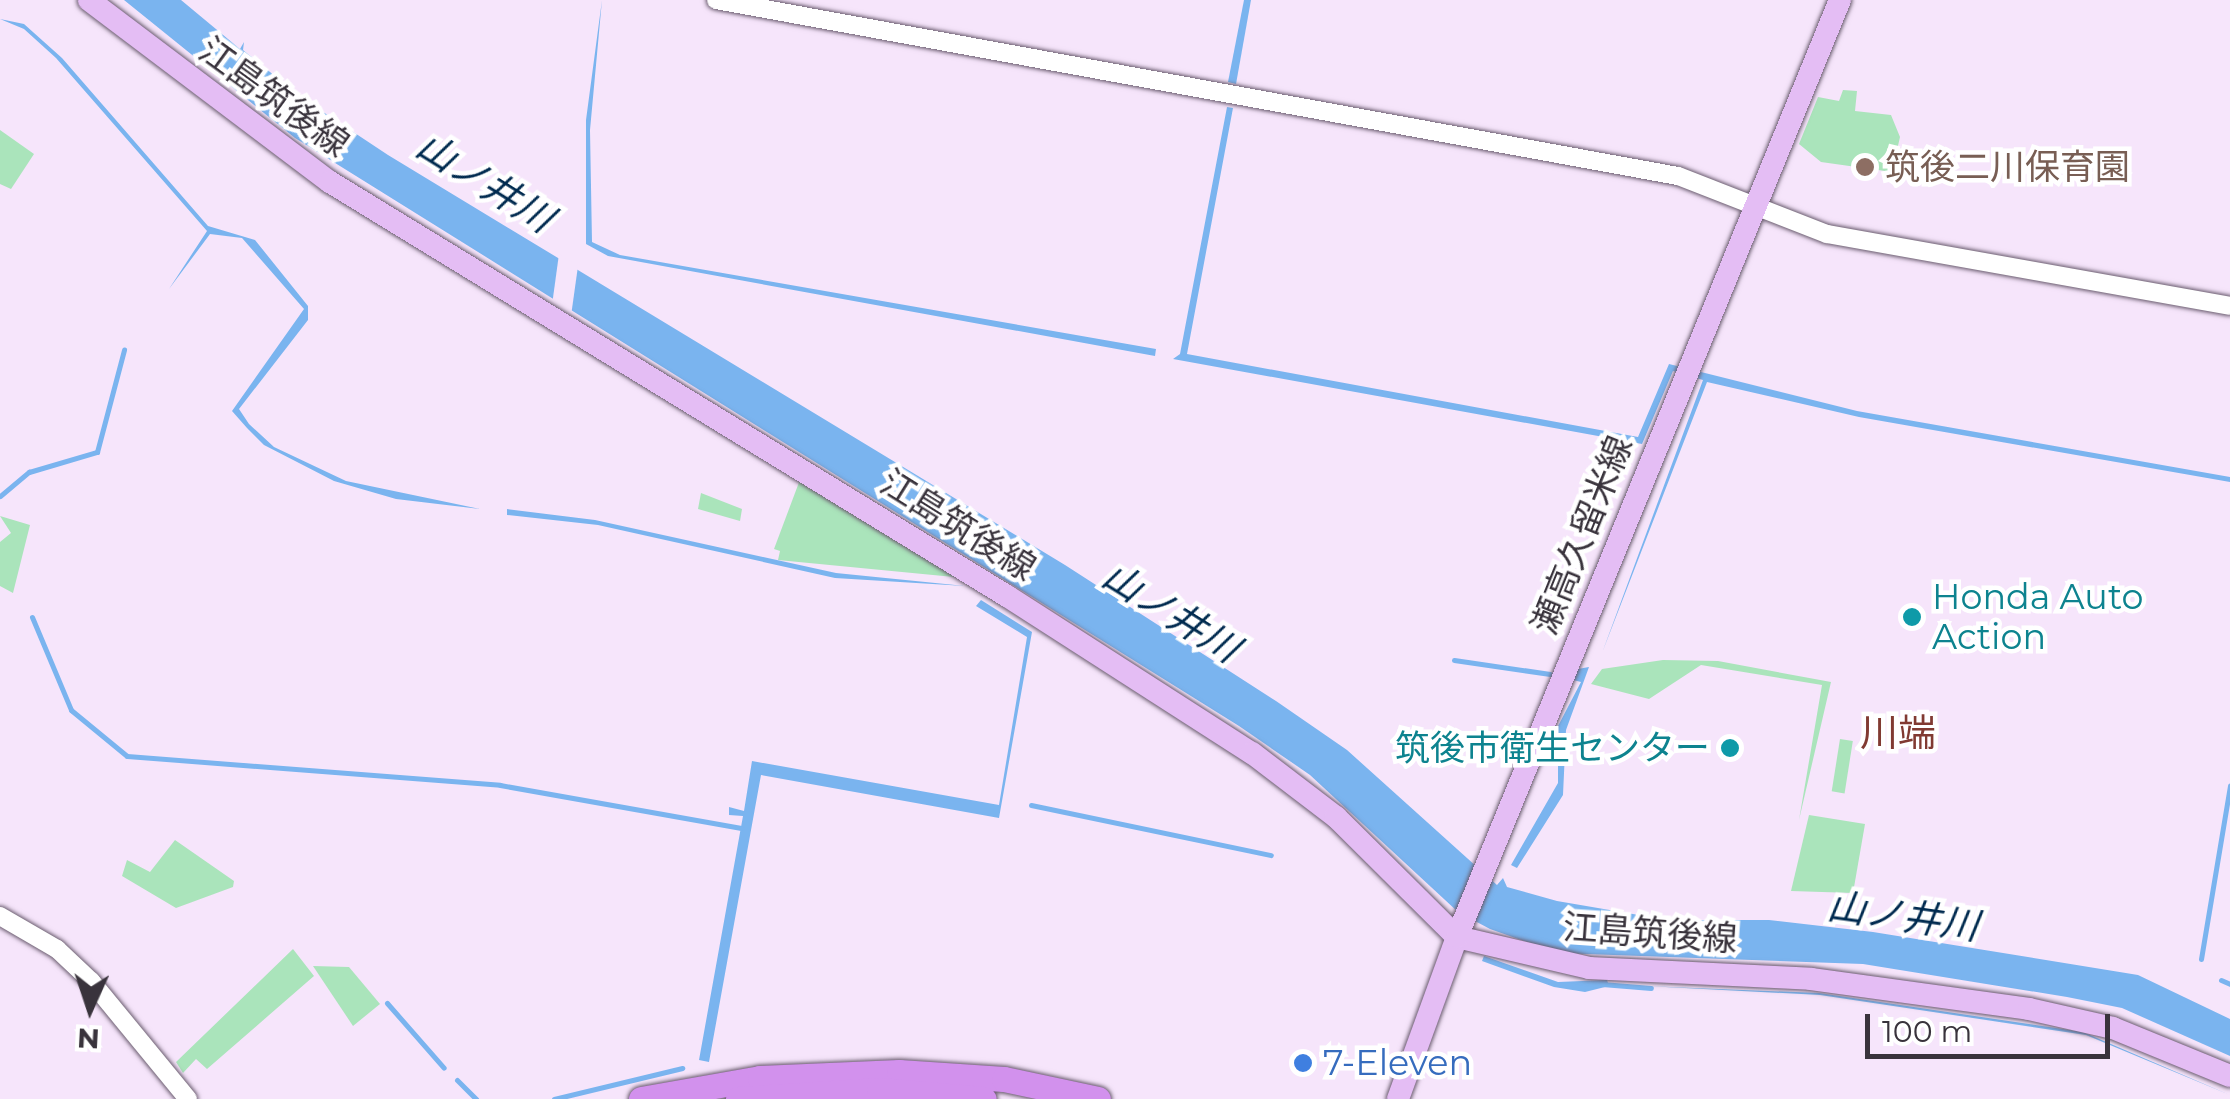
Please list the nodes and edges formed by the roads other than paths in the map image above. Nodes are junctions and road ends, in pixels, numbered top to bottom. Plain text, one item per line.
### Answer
1 (89, 0) edge
2 (716, 0) edge
3 (1840, 0) edge
4 (1754, 208) junction
5 (2230, 306) edge
6 (0, 916) edge
7 (1462, 926) junction
8 (2230, 1076) edge
9 (188, 1099) edge
10 (641, 1099) edge
11 (738, 1099) edge
12 (984, 1099) edge
13 (1098, 1099) edge
14 (1398, 1099) edge

1 - 7 main road, 江島筑後線
2 - 4 street
3 - 4 main road, 瀬高久留米線
4 - 5 street
4 - 7 main road, 瀬高久留米線
6 - 9 street
7 - 8 main road, 江島筑後線
7 - 14 main road, 瀬高久留米線
10 - 13 highway
11 - 12 highway

